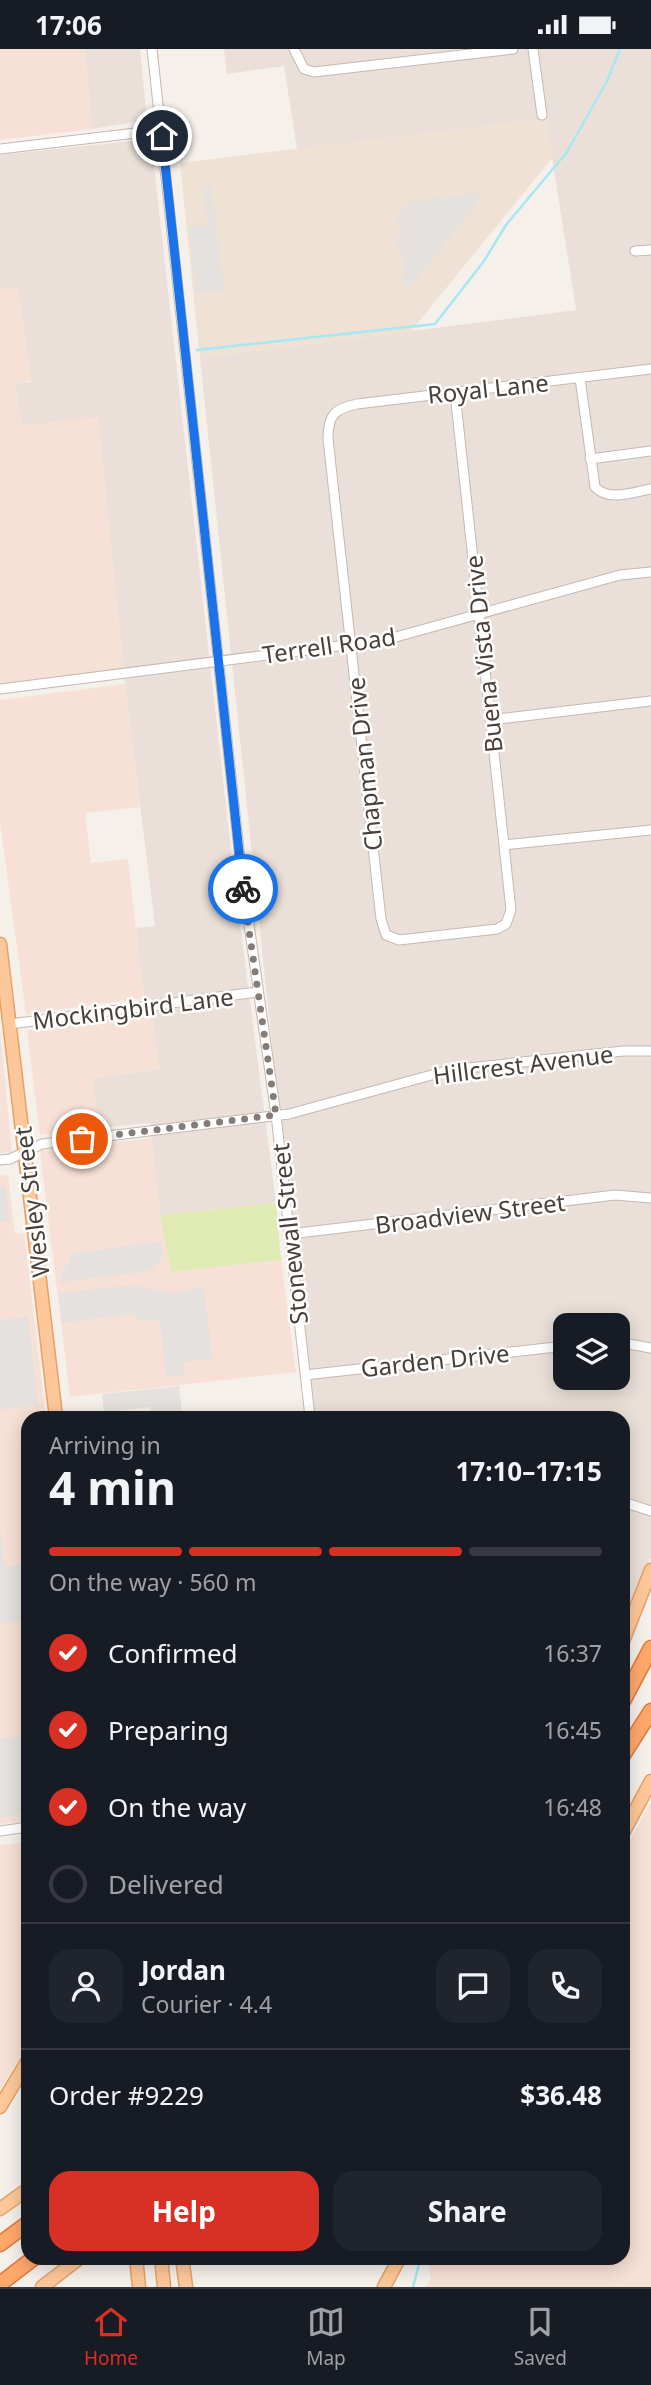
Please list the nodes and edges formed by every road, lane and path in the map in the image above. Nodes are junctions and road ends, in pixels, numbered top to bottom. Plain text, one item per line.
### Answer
1 (152, 49) edge
2 (294, 49) edge
3 (513, 49) edge
4 (533, 49) edge
5 (542, 115) dead end
6 (161, 130) junction
7 (0, 149) edge
8 (651, 250) edge
9 (635, 251) dead end
10 (651, 369) edge
11 (580, 378) junction
12 (455, 393) junction
13 (329, 419) joint
14 (651, 451) edge
15 (590, 459) junction
16 (651, 489) edge
17 (651, 572) edge
18 (479, 613) junction
19 (351, 644) junction
20 (220, 661) junction
21 (0, 689) edge
22 (651, 701) edge
23 (490, 720) junction
24 (651, 830) edge
25 (504, 845) junction
26 (510, 915) joint
27 (0, 944) edge
28 (257, 992) junction
29 (10, 1024) junction
30 (651, 1051) edge
31 (276, 1115) junction
32 (25, 1152) junction
33 (0, 1160) edge
34 (651, 1198) edge
35 (290, 1234) junction
36 (630, 1344) edge
37 (553, 1347) edge
38 (651, 1348) edge
39 (305, 1375) junction
40 (56, 1411) edge
41 (309, 1411) edge
42 (630, 1504) edge
43 (651, 1511) edge
44 (651, 1570) edge
45 (630, 1623) edge
46 (651, 1647) edge
47 (630, 1688) edge
48 (651, 1711) edge
49 (630, 1744) edge
50 (651, 1781) edge
51 (630, 1820) edge
52 (21, 1828) edge
53 (0, 1831) edge
54 (21, 2072) edge
55 (0, 2107) edge
56 (21, 2194) edge
57 (0, 2209) edge
58 (21, 2228) edge
59 (0, 2244) edge
60 (25, 2265) edge
61 (71, 2265) edge
62 (137, 2265) edge
63 (162, 2265) edge
64 (183, 2265) edge
65 (396, 2265) edge
66 (0, 2284) edge
67 (42, 2287) edge
68 (139, 2287) edge
69 (164, 2287) edge
70 (186, 2287) edge
71 (384, 2287) edge

1 - 6 street, Stonewall Street
2 - 3 street
4 - 5 street
6 - 7 street
6 - 20 street, Stonewall Street
8 - 9 street
10 - 11 street, Royal Lane
11 - 12 street, Royal Lane
11 - 15 street
12 - 13 street, Royal Lane
12 - 18 street, Buena Vista Drive
13 - 19 street, Chapman Drive
14 - 15 street
15 - 16 street
17 - 18 street, Terrell Road
18 - 19 street, Terrell Road
18 - 23 street, Buena Vista Drive
19 - 20 street, Terrell Road
19 - 26 street, Chapman Drive
20 - 21 street, Terrell Road
20 - 28 street, Stonewall Street
22 - 23 street
23 - 25 street, Buena Vista Drive
24 - 25 street
25 - 26 street, Buena Vista Drive
27 - 29 main road, Wesley Street
28 - 29 street, Mockingbird Lane
28 - 31 street, Stonewall Street
29 - 32 main road, Wesley Street
30 - 31 street, Hillcrest Avenue
31 - 32 street, Hillcrest Avenue
31 - 35 street, Stonewall Street
32 - 33 street, Hillcrest Avenue
32 - 40 main road, Wesley Street
34 - 35 street, Broadview Street
35 - 39 street, Stonewall Street
36 - 38 street
37 - 39 street, Garden Drive
39 - 41 street, Stonewall Street
42 - 43 street
44 - 45 main road
46 - 47 highway
48 - 49 highway
50 - 51 main road
52 - 53 street
54 - 55 main road
56 - 57 main road
58 - 59 highway
60 - 66 highway
61 - 67 main road
62 - 68 main road
63 - 69 main road
64 - 70 main road
65 - 71 main road

